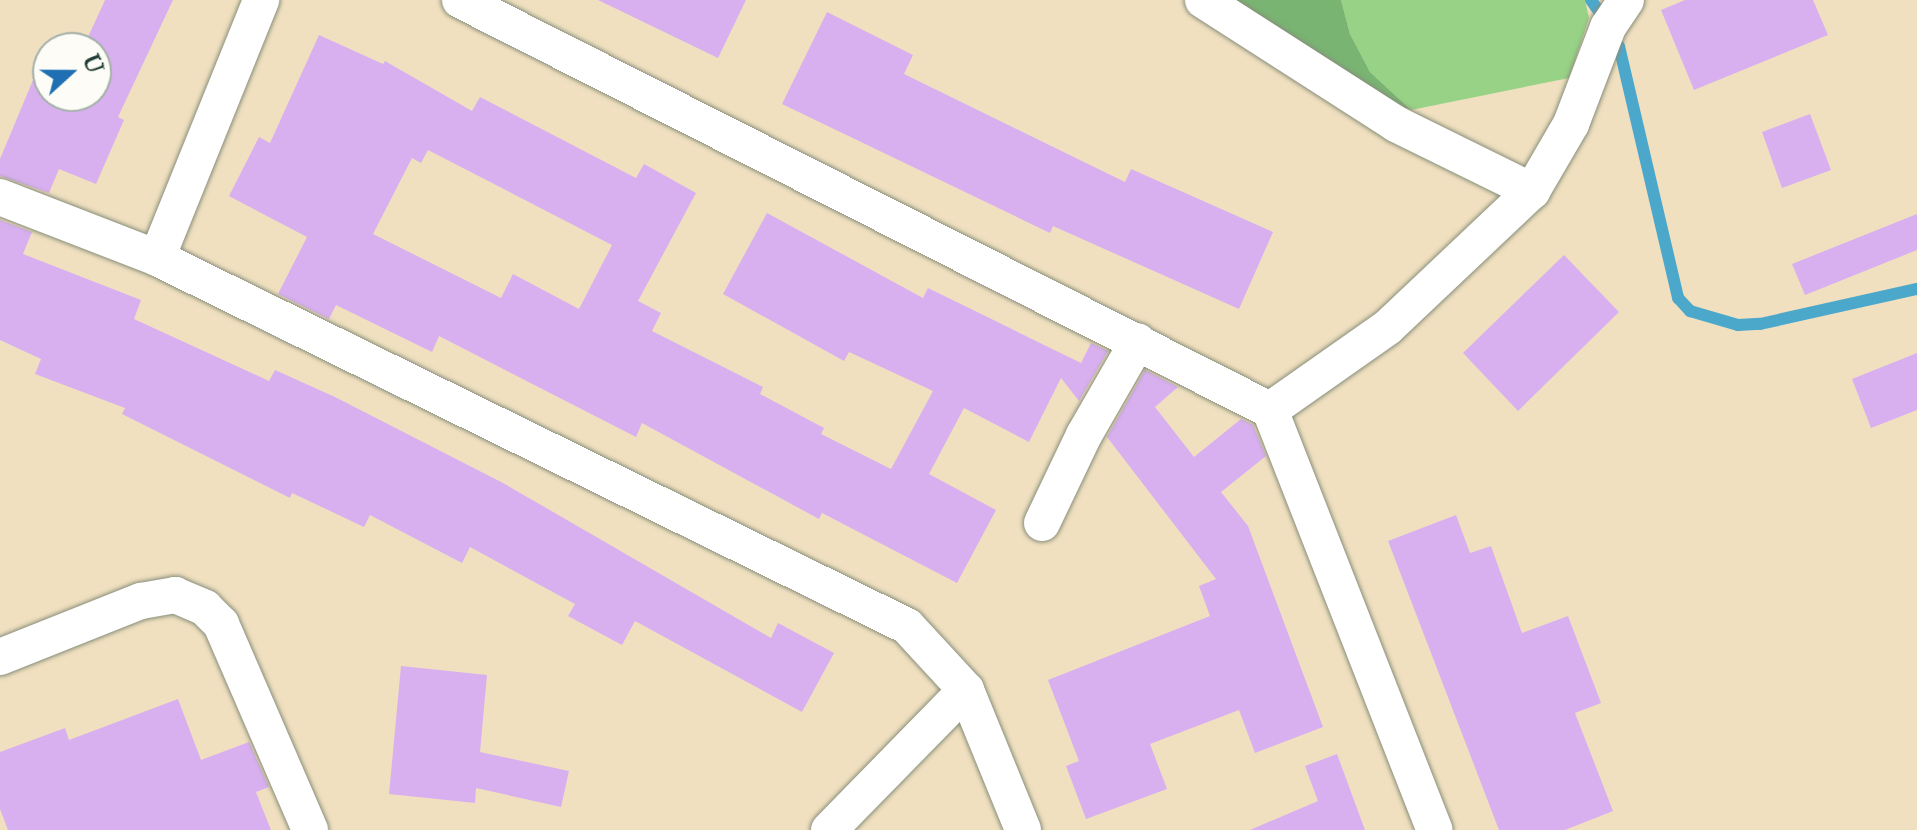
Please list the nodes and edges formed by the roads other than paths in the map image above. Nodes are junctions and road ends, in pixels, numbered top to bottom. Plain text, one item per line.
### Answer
1 (261, 0) edge
2 (460, 0) edge
3 (1203, 0) edge
4 (1626, 0) edge
5 (1532, 191) junction
6 (0, 197) edge
7 (157, 258) junction
8 (1138, 341) junction
9 (1270, 410) junction
10 (1042, 523) dead end
11 (0, 657) edge
12 (966, 690) junction
13 (310, 830) edge
14 (829, 830) edge
15 (1023, 830) edge
16 (1435, 830) edge

1 - 7 street
2 - 8 street
3 - 5 street
4 - 5 street
5 - 9 street
6 - 7 street
7 - 12 street
8 - 9 street
8 - 10 street
9 - 16 street
11 - 13 street
12 - 14 street
12 - 15 street

